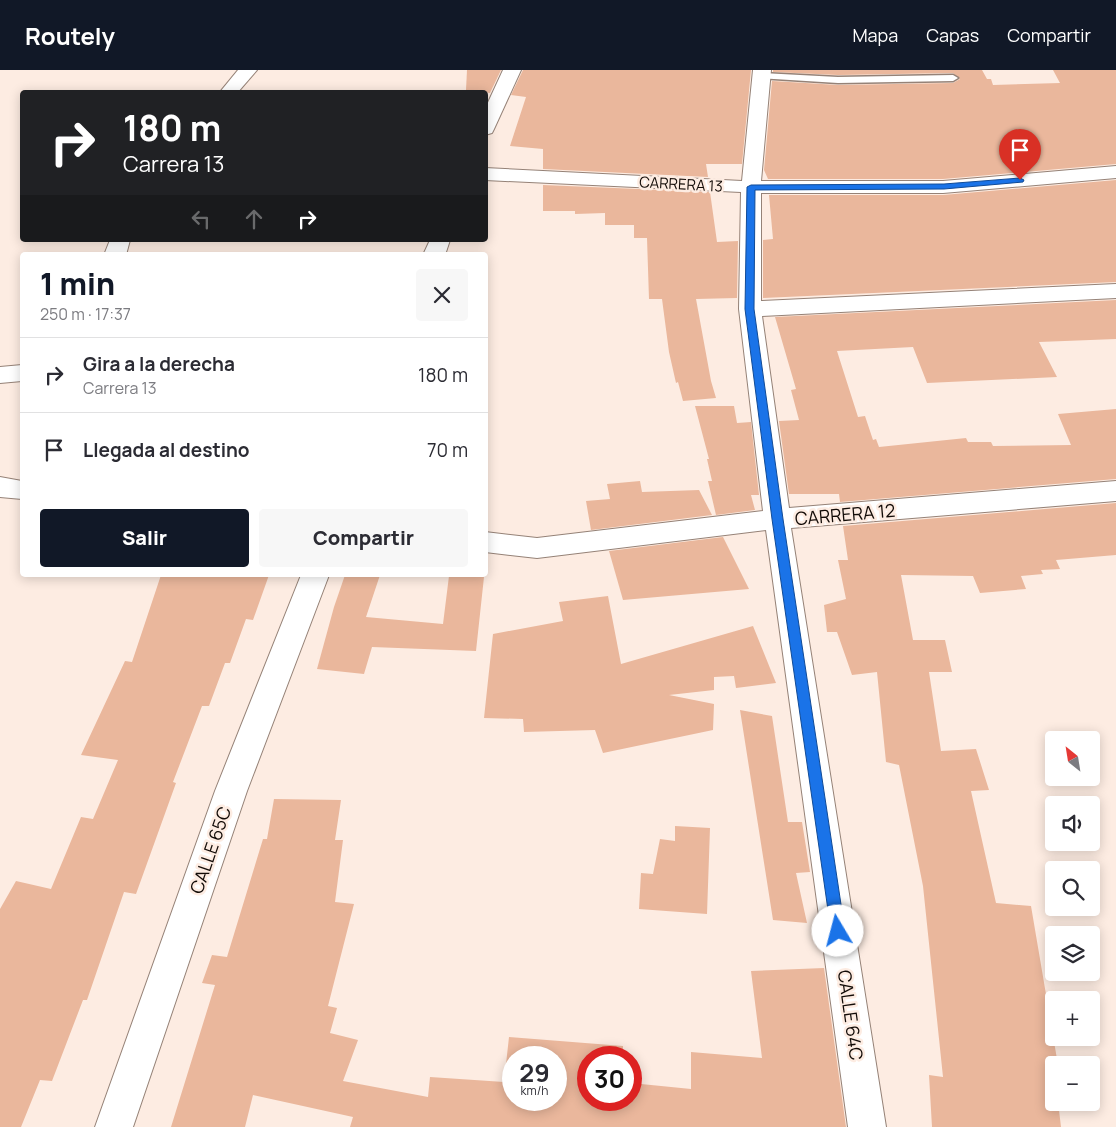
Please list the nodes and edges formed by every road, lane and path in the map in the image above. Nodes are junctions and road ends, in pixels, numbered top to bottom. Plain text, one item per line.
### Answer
1 (248, 70) edge
2 (512, 70) edge
3 (762, 73) edge
4 (953, 78) dead end
5 (231, 90) edge
6 (488, 122) edge
7 (1116, 172) edge
8 (488, 174) edge
9 (751, 187) junction
10 (1116, 291) edge
11 (750, 309) junction
12 (20, 374) edge
13 (0, 376) edge
14 (0, 487) edge
15 (20, 490) edge
16 (1116, 491) edge
17 (777, 519) junction
18 (488, 542) edge
19 (314, 577) edge
20 (114, 1127) edge
21 (867, 1127) edge

1 - 5 street
2 - 6 street
3 - 4 lane
3 - 9 street, CALLE 64C
7 - 9 street, CARRERA 13
8 - 9 street, CARRERA 13
9 - 11 street, CALLE 64C
10 - 11 street
11 - 17 street, CALLE 64C
12 - 13 street
14 - 15 street
16 - 17 street, CARRERA 12
17 - 18 street, CARRERA 12
17 - 21 street, CALLE 64C
19 - 20 street, CALLE 65C

